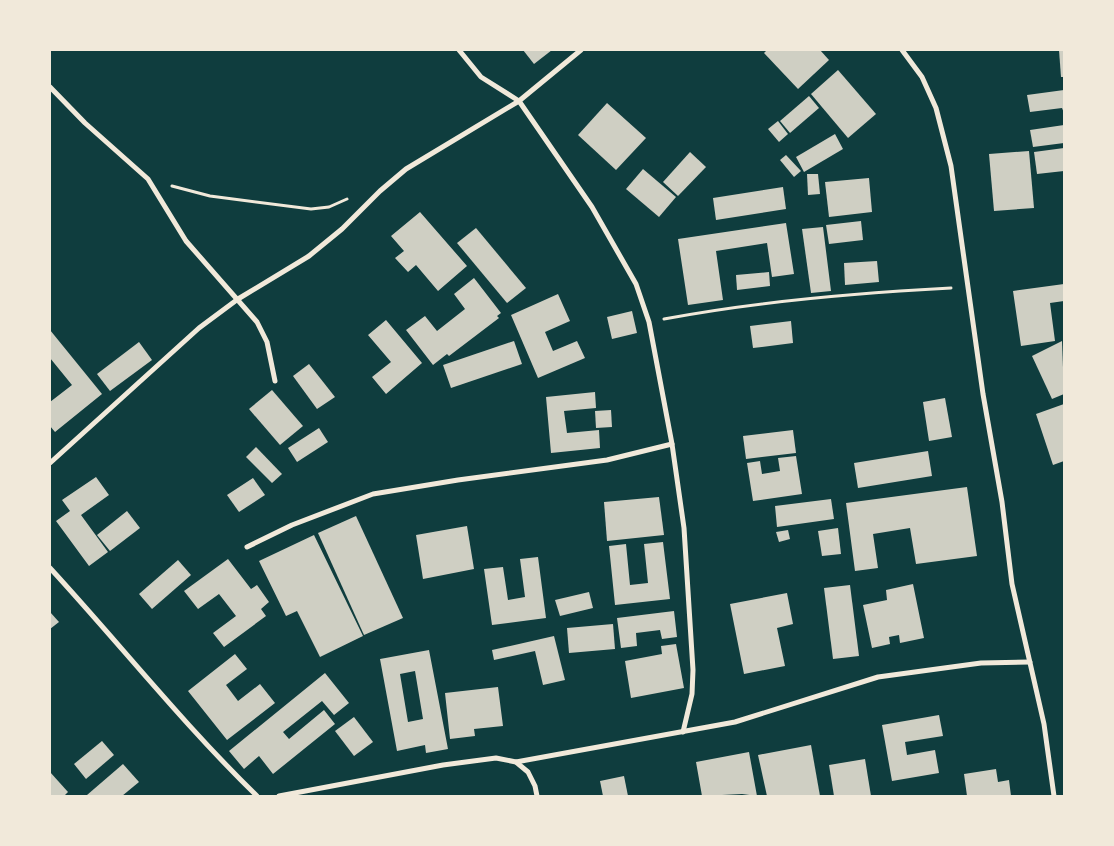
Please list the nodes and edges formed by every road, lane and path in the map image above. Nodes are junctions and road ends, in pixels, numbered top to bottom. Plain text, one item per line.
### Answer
1 (459, 50) edge
2 (581, 50) edge
3 (902, 50) edge
4 (50, 87) edge
5 (519, 101) junction
6 (148, 179) junction
7 (353, 196) dead end
8 (967, 287) junction
9 (238, 299) junction
10 (649, 322) junction
11 (275, 381) dead end
12 (672, 444) junction
13 (50, 463) edge
14 (247, 547) dead end
15 (50, 568) edge
16 (1030, 662) junction
17 (683, 732) junction
18 (516, 762) junction
19 (257, 796) edge
20 (279, 796) edge
21 (537, 796) edge
22 (1054, 796) edge

1 - 5 street
2 - 5 street
3 - 8 street
4 - 6 street
5 - 9 street
5 - 10 street
6 - 7 path
6 - 9 street
8 - 10 path
8 - 16 street
9 - 11 street
9 - 13 street
10 - 12 street
12 - 14 street
12 - 17 street
15 - 19 street
16 - 17 street
16 - 22 street
17 - 18 street
18 - 20 street
18 - 21 street

